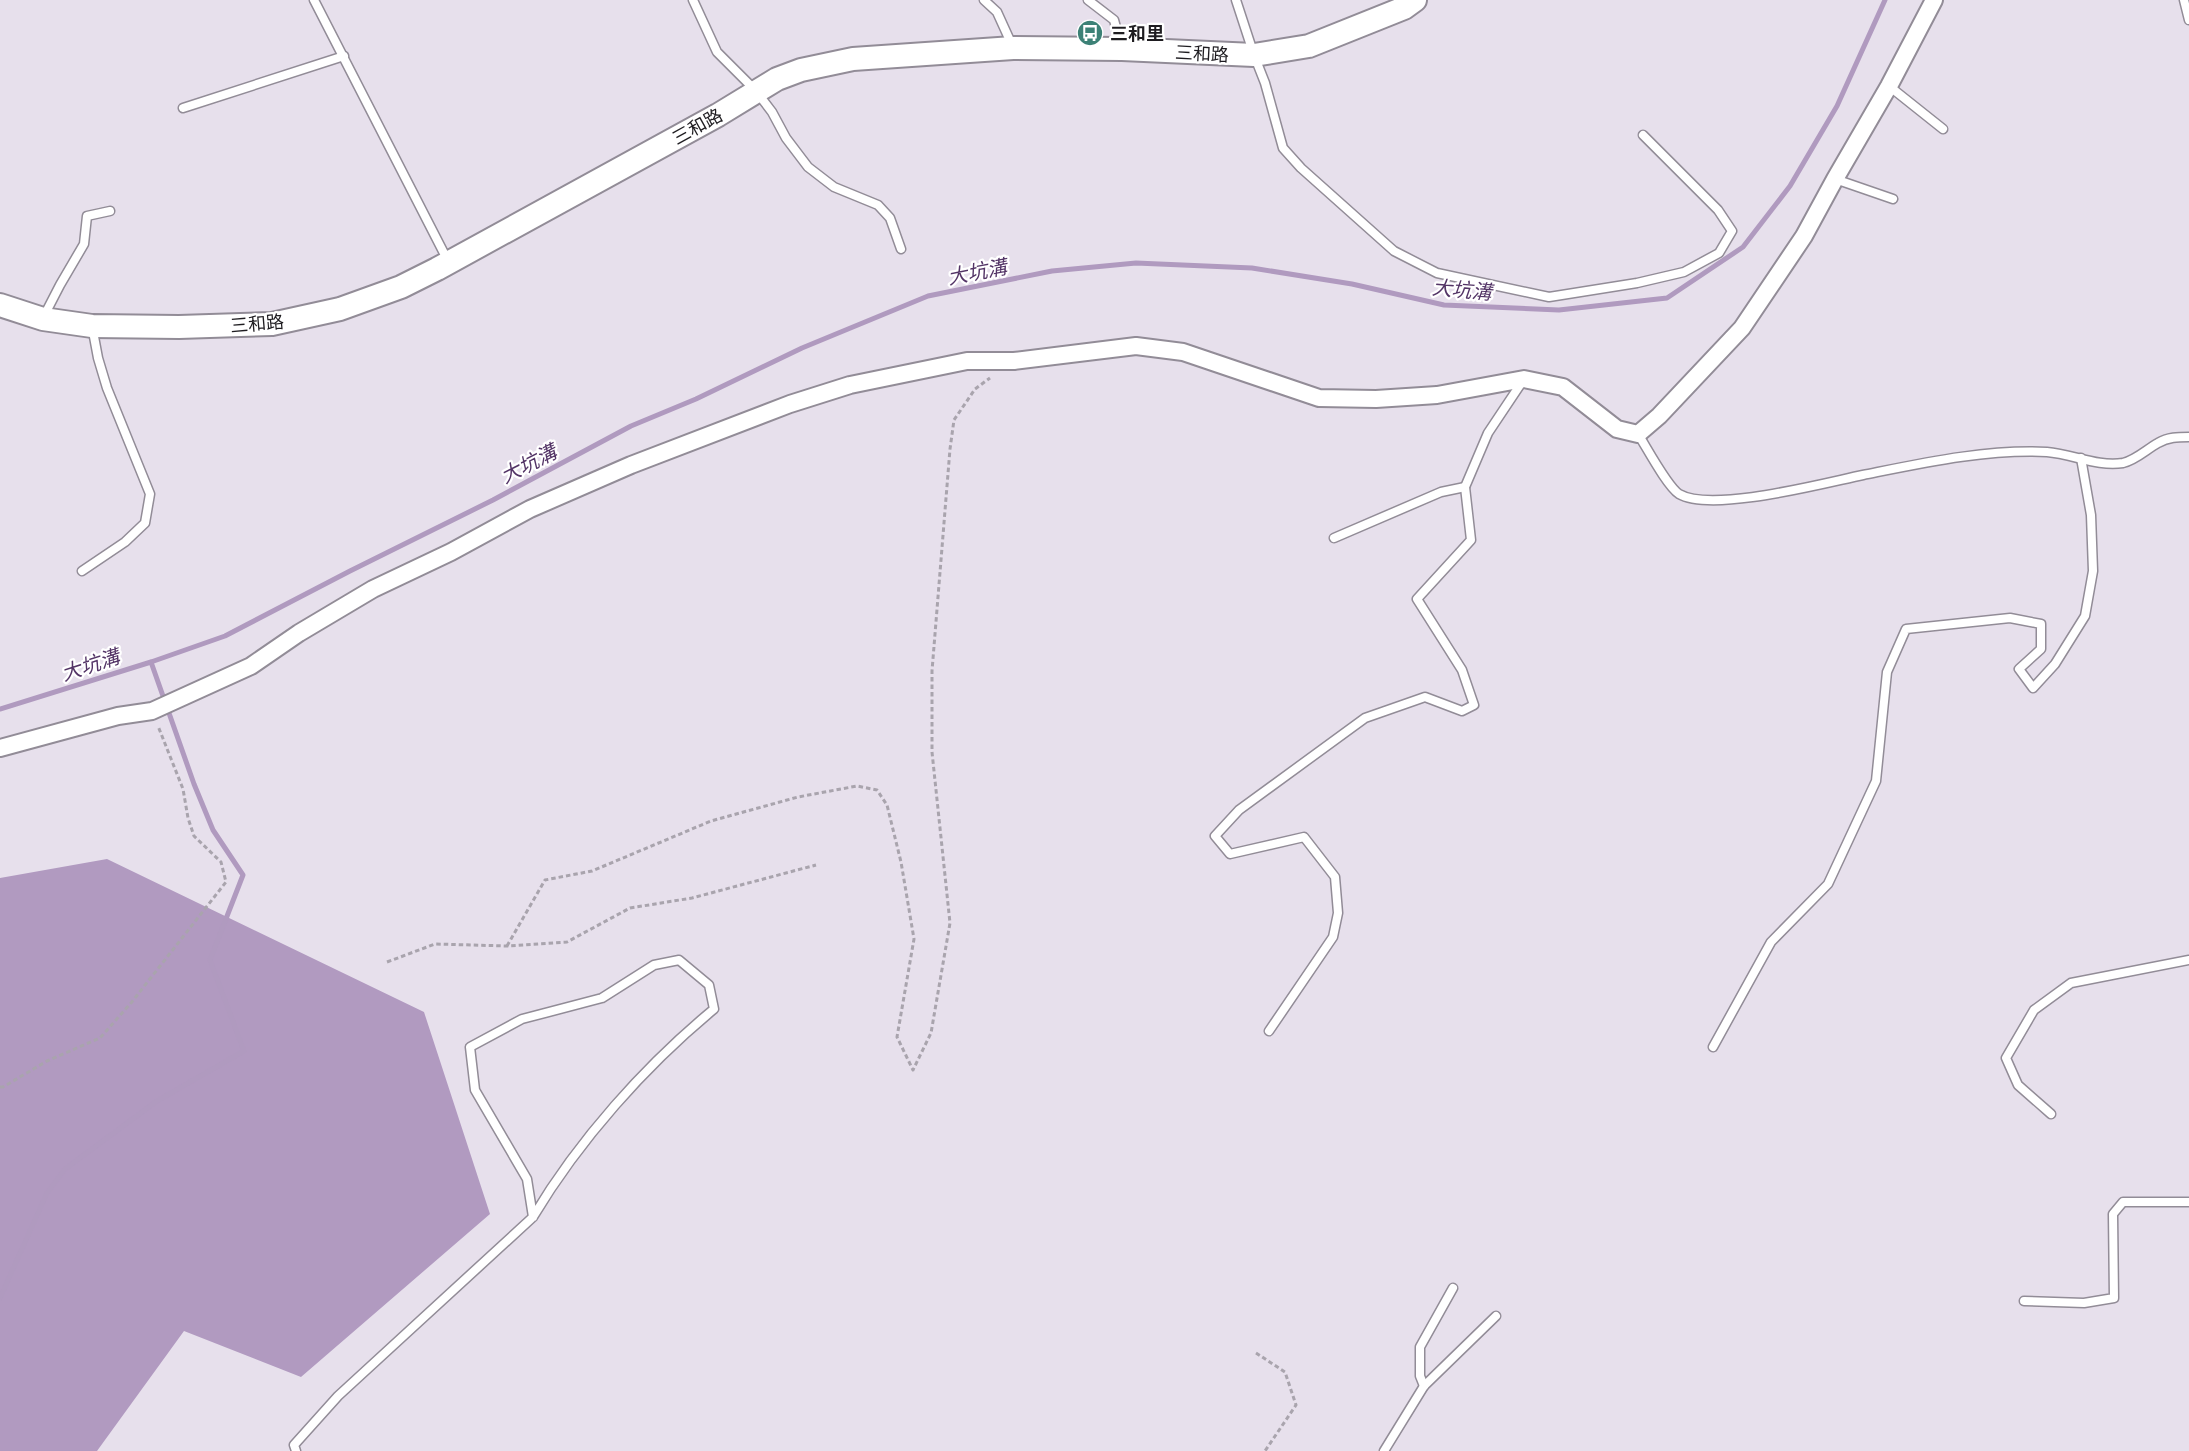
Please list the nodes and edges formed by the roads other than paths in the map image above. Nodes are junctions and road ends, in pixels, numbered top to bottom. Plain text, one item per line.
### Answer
1 (314, 0) edge
2 (693, 0) edge
3 (984, 0) edge
4 (1088, 0) edge
5 (1236, 0) edge
6 (1415, 0) edge
7 (1934, 0) edge
8 (2184, 0) edge
9 (2189, 20) edge
10 (1013, 48) junction
11 (1122, 49) junction
12 (1254, 55) junction
13 (344, 56) junction
14 (1889, 86) junction
15 (756, 91) junction
16 (183, 108) dead end
17 (1943, 129) dead end
18 (1642, 135) dead end
19 (1835, 179) junction
20 (1893, 199) dead end
21 (111, 211) dead end
22 (901, 249) dead end
23 (449, 263) junction
24 (0, 305) edge
25 (43, 319) junction
26 (92, 326) junction
27 (1524, 379) junction
28 (1638, 434) junction
29 (2189, 437) edge
30 (2081, 458) junction
31 (1465, 487) junction
32 (1334, 538) dead end
33 (82, 572) dead end
34 (0, 748) edge
35 (2189, 960) edge
36 (1269, 1031) dead end
37 (1713, 1047) dead end
38 (2051, 1114) dead end
39 (2189, 1202) edge
40 (533, 1217) junction
41 (1453, 1288) dead end
42 (2024, 1301) dead end
43 (1496, 1316) dead end
44 (1424, 1386) junction
45 (296, 1451) edge
46 (1384, 1451) edge

1 - 13 lane
2 - 15 lane
3 - 10 lane
4 - 11 lane
5 - 12 lane
6 - 12 main road, 三和路
7 - 14 street
8 - 9 lane
10 - 11 main road, 三和路
10 - 15 main road, 三和路
11 - 12 main road, 三和路
12 - 18 lane
13 - 16 lane
13 - 23 lane
14 - 17 lane
14 - 19 street
15 - 22 lane
15 - 23 main road, 三和路
19 - 20 lane
19 - 28 street
21 - 25 lane
23 - 26 main road, 三和路
24 - 25 main road, 三和路
25 - 26 main road, 三和路
26 - 33 lane
27 - 28 street
27 - 31 lane
27 - 34 street
28 - 30 lane
29 - 30 lane
30 - 37 lane
31 - 32 lane
31 - 36 lane
35 - 38 lane
39 - 42 lane
40 - 40 lane
40 - 45 lane
41 - 44 lane
43 - 44 lane
44 - 46 lane

